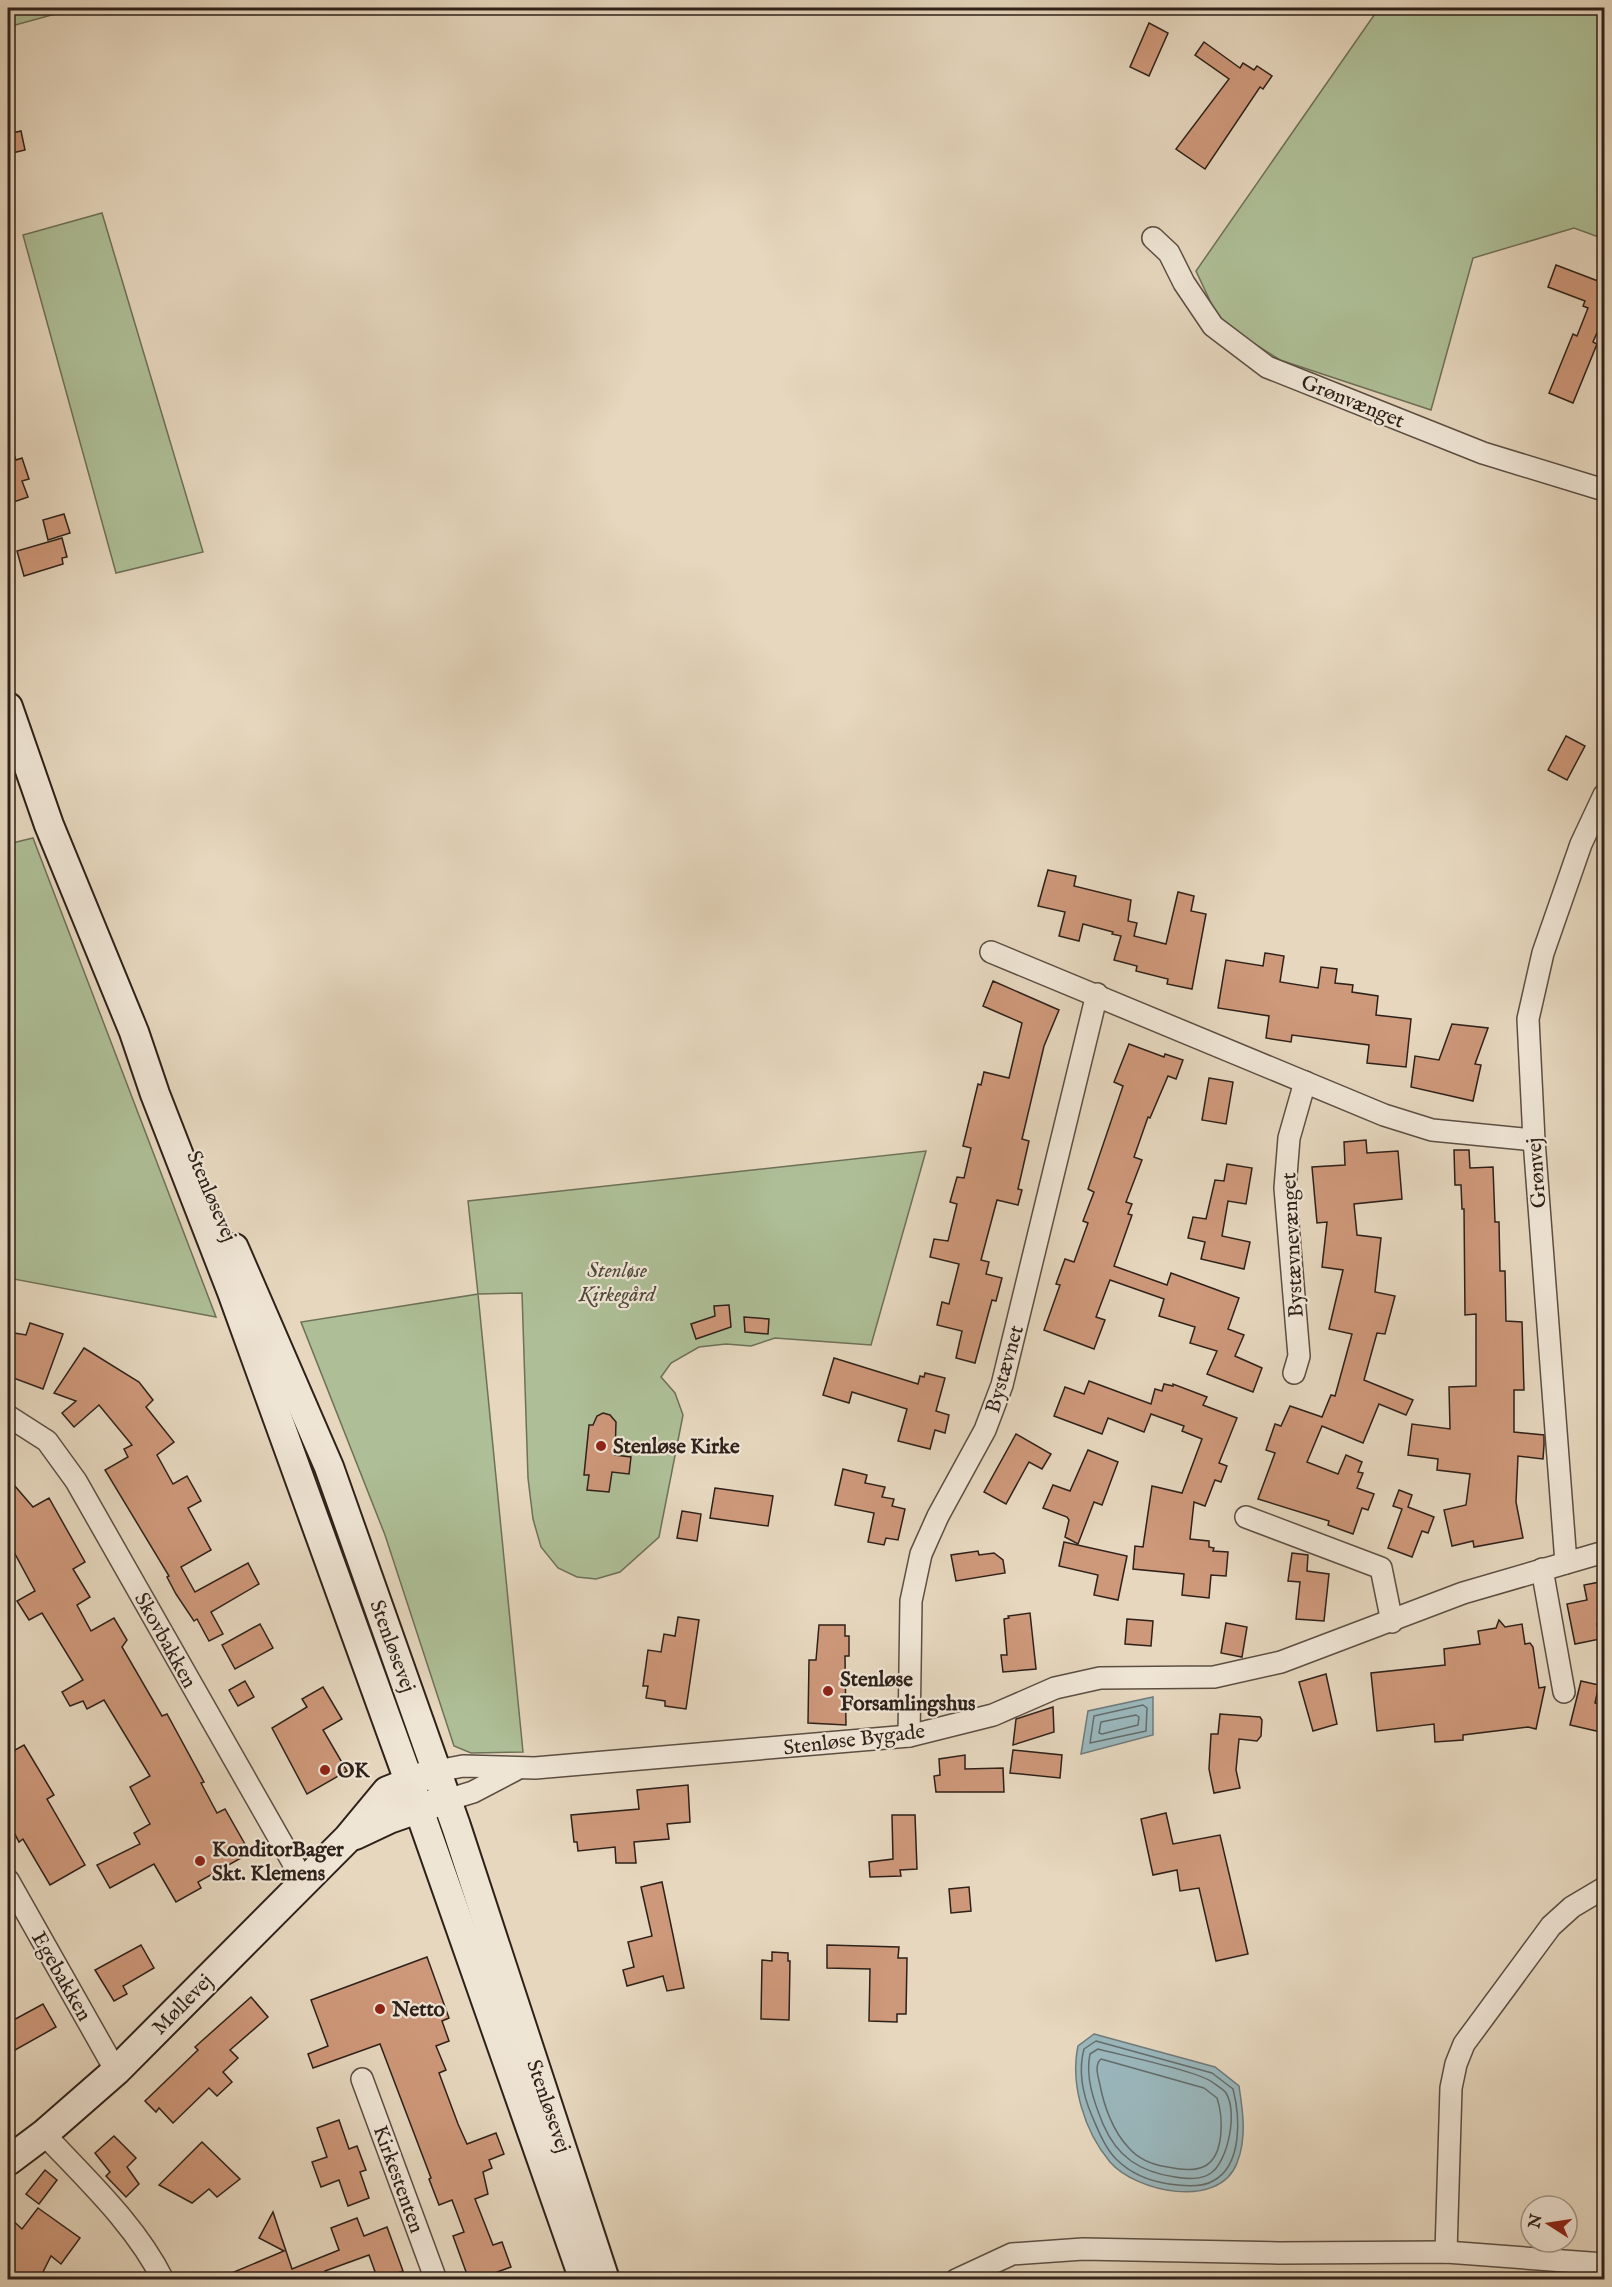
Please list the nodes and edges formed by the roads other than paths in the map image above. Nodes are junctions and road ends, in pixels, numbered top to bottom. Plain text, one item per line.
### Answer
1 (1153, 238) dead end
2 (1605, 490) edge
3 (8, 707) edge
4 (1605, 795) edge
5 (991, 952) dead end
6 (1097, 994) junction
7 (134, 1032) junction
8 (1305, 1082) junction
9 (1534, 1140) junction
10 (1294, 1373) dead end
11 (8, 1416) edge
12 (1246, 1517) dead end
13 (1605, 1552) edge
14 (1566, 1563) junction
15 (1542, 1569) junction
16 (1392, 1622) junction
17 (1564, 1692) dead end
18 (909, 1736) junction
19 (516, 1769) junction
20 (437, 1771) junction
21 (409, 1781) junction
22 (447, 1800) junction
23 (418, 1808) junction
24 (348, 1838) junction
25 (8, 1880) edge
26 (304, 1882) junction
27 (1605, 1888) edge
28 (116, 2071) junction
29 (362, 2079) dead end
30 (44, 2134) junction
31 (8, 2161) edge
32 (1446, 2252) junction
33 (1605, 2264) edge
34 (163, 2280) edge
35 (436, 2280) edge
36 (584, 2280) edge
37 (605, 2280) edge
38 (956, 2280) edge

1 - 2 street, Grønvænget
3 - 7 street, Stenløsevej
4 - 9 street, Grønvej
5 - 6 street
6 - 8 street
6 - 18 street, Bystævnet
7 - 20 street, Stenløsevej
7 - 21 street, Stenløsevej
8 - 9 street
8 - 10 street, Bystævnevænget
9 - 14 street, Grønvej
11 - 26 street, Skovbakken
12 - 16 street
13 - 14 street, Stenløse Bygade
14 - 15 street, Stenløse Bygade
15 - 16 street, Stenløse Bygade
15 - 17 street
16 - 18 street, Stenløse Bygade
18 - 19 street, Stenløse Bygade
19 - 20 street, Stenløse Bygade
19 - 22 street, Stenløse Bygade
20 - 21 street, Møllevej
20 - 22 street, Stenløsevej
21 - 23 street, Stenløsevej
21 - 24 street, Møllevej
22 - 23 street, Møllevej
22 - 37 street, Stenløsevej
23 - 24 street, Møllevej
23 - 36 street, Stenløsevej
24 - 26 street, Møllevej
25 - 28 street, Egebakken
26 - 28 street, Møllevej
27 - 32 street
28 - 30 street, Møllevej
29 - 35 street, Kirkestenten
30 - 31 street, Møllevej
30 - 34 street
32 - 33 street
32 - 38 street

